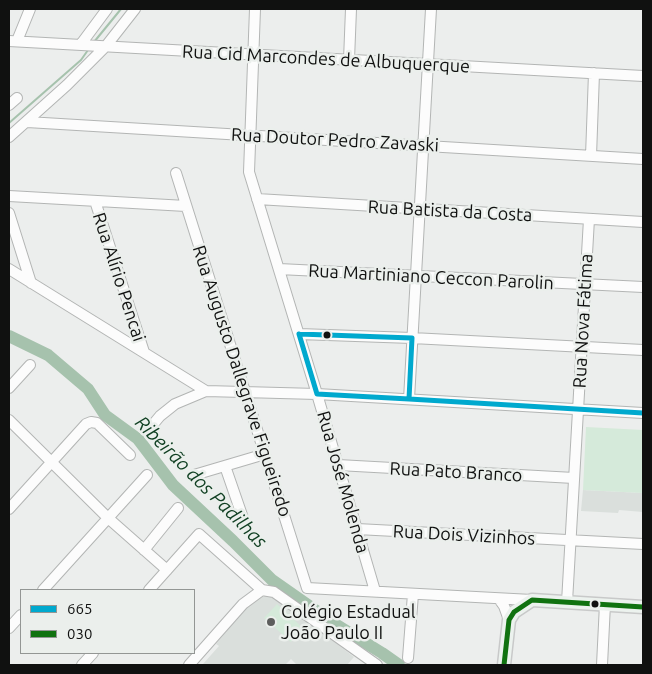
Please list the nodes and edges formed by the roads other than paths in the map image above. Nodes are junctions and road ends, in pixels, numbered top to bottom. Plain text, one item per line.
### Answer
1 (30, 9) edge
2 (107, 9) edge
3 (136, 9) edge
4 (255, 9) edge
5 (351, 9) edge
6 (431, 9) edge
7 (13, 41) edge
8 (82, 44) junction
9 (103, 46) junction
10 (252, 54) junction
11 (350, 60) junction
12 (428, 64) junction
13 (594, 74) junction
14 (643, 76) edge
15 (18, 98) dead end
16 (9, 105) edge
17 (27, 122) junction
18 (250, 135) junction
19 (9, 137) edge
20 (423, 146) junction
21 (591, 156) junction
22 (643, 159) edge
23 (176, 173) dead end
24 (9, 196) edge
25 (257, 199) junction
26 (95, 201) junction
27 (186, 206) junction
28 (419, 209) junction
29 (9, 213) edge
30 (589, 219) junction
31 (643, 222) edge
32 (9, 269) edge
33 (279, 269) junction
34 (415, 276) junction
35 (30, 283) junction
36 (586, 284) junction
37 (643, 287) edge
38 (299, 334) junction
39 (412, 338) junction
40 (582, 348) junction
41 (643, 350) edge
42 (144, 352) junction
43 (30, 365) dead end
44 (9, 388) edge
45 (206, 391) junction
46 (245, 391) junction
47 (317, 394) junction
48 (409, 399) junction
49 (578, 410) junction
50 (643, 413) edge
51 (9, 420) edge
52 (150, 428) dead end
53 (265, 454) junction
54 (130, 455) dead end
55 (52, 462) junction
56 (338, 465) junction
57 (225, 466) junction
58 (147, 475) dead end
59 (194, 475) dead end
60 (574, 478) junction
61 (178, 508) dead end
62 (9, 509) edge
63 (108, 518) junction
64 (244, 521) dead end
65 (357, 529) junction
66 (570, 540) junction
67 (643, 544) edge
68 (144, 550) junction
69 (167, 570) junction
70 (44, 589) edge
71 (150, 589) edge
72 (262, 590) junction
73 (375, 591) junction
74 (413, 594) junction
75 (498, 599) junction
76 (532, 600) junction
77 (567, 602) junction
78 (605, 604) junction
79 (643, 606) edge
80 (20, 616) edge
81 (509, 620) junction
82 (9, 628) edge
83 (93, 654) edge
84 (408, 658) dead end
85 (82, 665) edge
86 (189, 665) edge
87 (377, 665) edge
88 (504, 665) edge
89 (602, 665) edge

1 - 7 street
2 - 8 street
3 - 9 street
4 - 10 street, Rua José Molenda
5 - 11 street
6 - 12 street
7 - 8 street, Rua Cid Marcondes de Albuquerque
8 - 9 street, Rua Cid Marcondes de Albuquerque
9 - 10 street, Rua Cid Marcondes de Albuquerque
9 - 17 street
10 - 11 street, Rua Cid Marcondes de Albuquerque
10 - 18 street, Rua José Molenda
11 - 12 street, Rua Cid Marcondes de Albuquerque
12 - 13 street, Rua Cid Marcondes de Albuquerque
12 - 20 street
13 - 14 street, Rua Cid Marcondes de Albuquerque
13 - 21 street
15 - 16 street
17 - 18 street, Rua Doutor Pedro Zavaski
17 - 19 street
18 - 20 street, Rua Doutor Pedro Zavaski
18 - 25 street, Rua José Molenda
20 - 21 street, Rua Doutor Pedro Zavaski
20 - 28 street
21 - 22 street, Rua Doutor Pedro Zavaski
23 - 27 street, Rua Augusto Dallegrave Figueiredo
24 - 26 street
25 - 28 street, Rua Batista da Costa
25 - 33 street, Rua José Molenda
26 - 27 street
26 - 42 street, Rua Alírio Pencai
27 - 46 street, Rua Augusto Dallegrave Figueiredo
28 - 30 street, Rua Batista da Costa
28 - 34 street
29 - 35 street
30 - 31 street, Rua Batista da Costa
30 - 36 street, Rua Nova Fátima
32 - 35 street
33 - 34 street, Rua Martiniano Ceccon Parolin
33 - 38 street, Rua José Molenda
34 - 36 street, Rua Martiniano Ceccon Parolin
34 - 39 street
35 - 42 street
36 - 37 street, Rua Martiniano Ceccon Parolin
36 - 40 street, Rua Nova Fátima
38 - 39 street
38 - 47 street, Rua José Molenda
39 - 40 street
39 - 48 street
40 - 41 street
40 - 49 street, Rua Nova Fátima
42 - 45 street
43 - 44 street
45 - 46 street
45 - 52 street
46 - 47 street
46 - 53 street, Rua Augusto Dallegrave Figueiredo
47 - 48 street
47 - 56 street, Rua José Molenda
48 - 49 street
49 - 50 street
49 - 60 street, Rua Nova Fátima
51 - 55 street
53 - 57 street
53 - 73 street, Rua Augusto Dallegrave Figueiredo
54 - 55 street
55 - 62 street
55 - 63 street
56 - 60 street, Rua Pato Branco
56 - 65 street, Rua José Molenda
57 - 59 street
57 - 64 street
58 - 63 street
60 - 66 street, Rua Nova Fátima
61 - 68 street
63 - 68 street
63 - 70 street
65 - 66 street, Rua Dois Vizinhos
65 - 73 street, Rua José Molenda
66 - 67 street, Rua Dois Vizinhos
66 - 77 street, Rua Nova Fátima
68 - 69 street
69 - 71 street
69 - 72 street
72 - 86 street
72 - 87 street
73 - 74 street
74 - 75 street
74 - 84 street
75 - 76 street
75 - 81 street
76 - 77 main road
76 - 81 main road
77 - 78 main road
78 - 79 main road
78 - 89 street
80 - 82 street
81 - 88 main road
83 - 85 street

